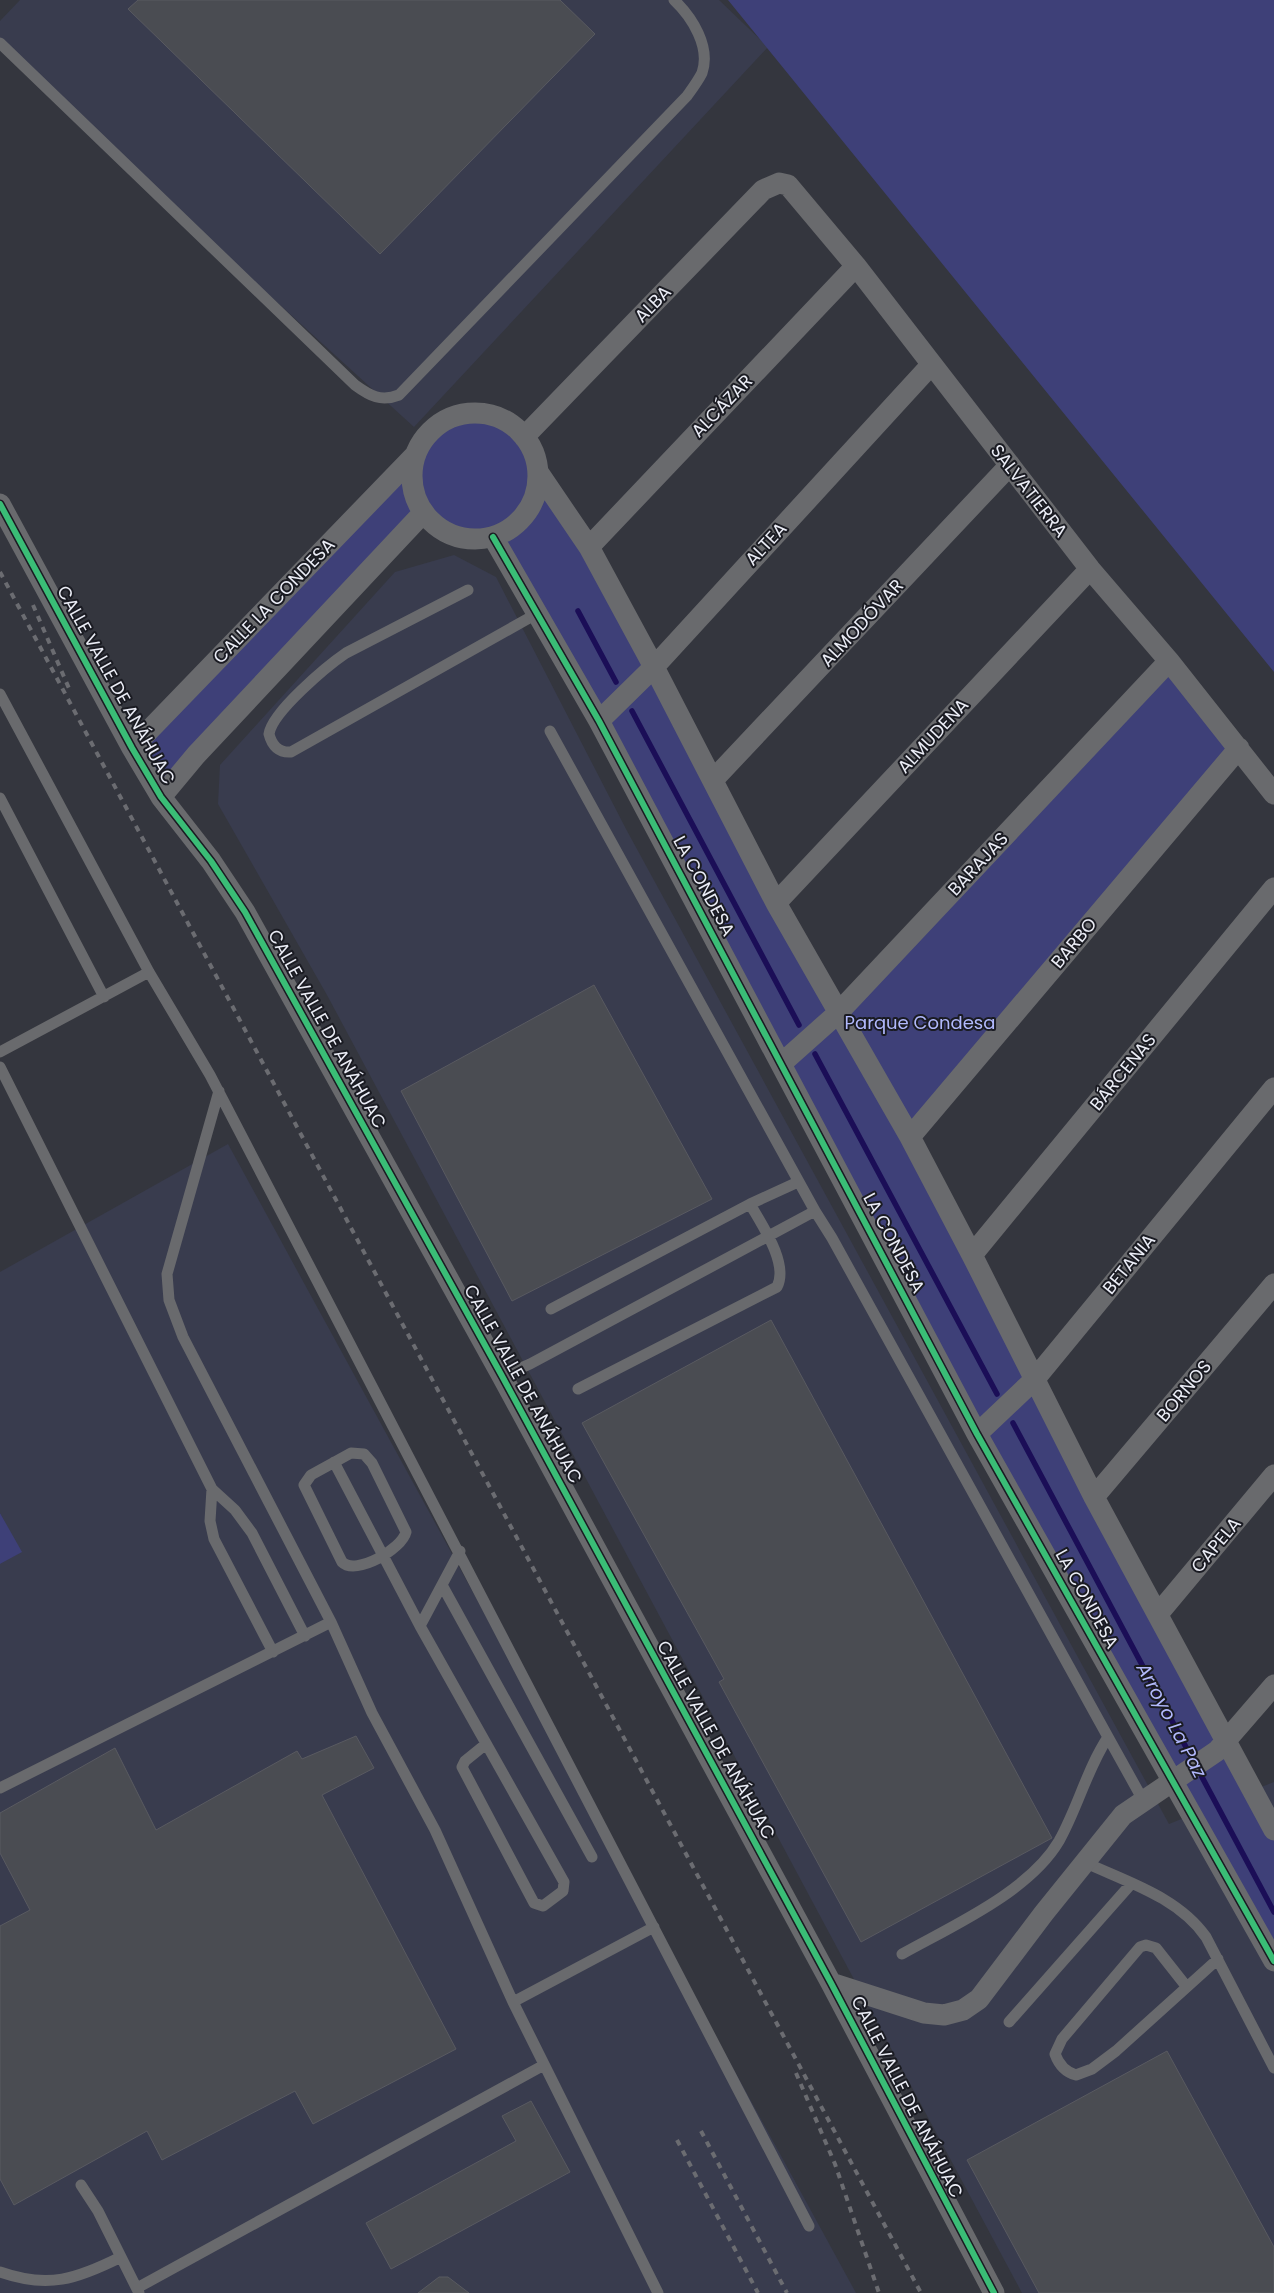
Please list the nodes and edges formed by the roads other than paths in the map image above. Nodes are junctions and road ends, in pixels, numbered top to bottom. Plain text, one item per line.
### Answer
1 (674, 0) edge
2 (0, 43) edge
3 (788, 185) joint
4 (856, 266) junction
5 (931, 366) junction
6 (524, 437) junction
7 (416, 454) junction
8 (1010, 465) junction
9 (538, 472) junction
10 (0, 504) edge
11 (423, 513) junction
12 (493, 537) junction
13 (589, 546) junction
14 (1090, 569) junction
15 (468, 590) dead end
16 (538, 613) junction
17 (1168, 661) junction
18 (654, 667) junction
19 (0, 694) edge
20 (599, 721) junction
21 (550, 731) dead end
22 (132, 748) junction
23 (1239, 748) junction
24 (713, 780) junction
25 (1274, 794) edge
26 (0, 798) edge
27 (161, 798) junction
28 (1274, 888) edge
29 (776, 903) junction
30 (150, 972) junction
31 (104, 997) junction
32 (838, 1014) junction
33 (0, 1052) edge
34 (782, 1063) junction
35 (0, 1067) edge
36 (1274, 1088) edge
37 (219, 1091) junction
38 (910, 1137) junction
39 (798, 1182) junction
40 (750, 1204) junction
41 (815, 1211) junction
42 (768, 1236) junction
43 (972, 1255) junction
44 (1274, 1284) edge
45 (551, 1310) dead end
46 (502, 1376) junction
47 (1034, 1380) junction
48 (578, 1389) dead end
49 (977, 1434) junction
50 (334, 1462) junction
51 (1274, 1475) edge
52 (212, 1489) junction
53 (1094, 1497) junction
54 (460, 1551) junction
55 (382, 1555) junction
56 (442, 1585) junction
57 (1158, 1614) junction
58 (331, 1622) junction
59 (420, 1626) junction
60 (305, 1636) junction
61 (272, 1652) junction
62 (1274, 1685) edge
63 (1108, 1737) junction
64 (486, 1744) junction
65 (1221, 1747) junction
66 (1176, 1778) junction
67 (0, 1788) edge
68 (1143, 1800) junction
69 (1274, 1830) edge
70 (592, 1857) dead end
71 (1084, 1862) junction
72 (1131, 1884) junction
73 (654, 1927) junction
74 (902, 1954) dead end
75 (1218, 1959) junction
76 (1274, 1961) edge
77 (831, 1983) junction
78 (1186, 1986) junction
79 (513, 2002) junction
80 (1009, 2022) dead end
81 (544, 2065) junction
82 (1274, 2068) edge
83 (81, 2184) dead end
84 (809, 2226) dead end
85 (121, 2257) junction
86 (0, 2272) edge
87 (138, 2291) edge
88 (658, 2293) edge
89 (994, 2293) edge

1 - 2 lane
3 - 4 street, SALVATIERRA
3 - 6 street, ALBA
4 - 5 street, SALVATIERRA
4 - 13 street, ALCÁZAR
5 - 8 street, SALVATIERRA
5 - 18 street, ALTEA
6 - 7 street
6 - 9 street
7 - 11 street
7 - 22 street, CALLE LA CONDESA
8 - 14 street, SALVATIERRA
8 - 24 street, ALMODÓVAR
9 - 12 street
9 - 13 street
10 - 22 street, CALLE VALLE DE ANÁHUAC
11 - 12 street
11 - 27 street
12 - 16 street, LA CONDESA
13 - 18 street
14 - 17 street, SALVATIERRA
14 - 29 street, ALMUDENA
15 - 16 lane
16 - 20 street, LA CONDESA
17 - 23 street, SALVATIERRA
17 - 32 street, BARAJAS
18 - 20 street, ALTEA
18 - 24 street
19 - 30 lane
20 - 34 street, LA CONDESA
21 - 39 lane
22 - 27 street, CALLE VALLE DE ANÁHUAC
23 - 25 street, SALVATIERRA
23 - 38 street, BARBO
24 - 29 street
26 - 31 lane
27 - 46 street, CALLE VALLE DE ANÁHUAC
28 - 43 street, BÁRCENAS
29 - 32 street
30 - 31 lane
30 - 37 lane
31 - 33 lane
32 - 34 street, BARAJAS
32 - 38 street
34 - 49 street, LA CONDESA
35 - 52 lane
36 - 47 street, BETANIA
37 - 54 lane
37 - 58 lane
38 - 43 street
39 - 40 lane
39 - 41 lane
40 - 42 lane
40 - 45 lane
41 - 42 lane
41 - 63 lane
42 - 46 lane
42 - 48 lane
43 - 47 street
44 - 53 street, BORNOS
46 - 77 street, CALLE VALLE DE ANÁHUAC
47 - 49 street, BETANIA
47 - 53 street
49 - 66 street, LA CONDESA
50 - 55 lane
50 - 55 lane
50 - 55 lane
51 - 57 street, CAPELA
52 - 60 lane
52 - 61 lane
53 - 57 street
54 - 56 lane
54 - 73 lane
55 - 59 lane
56 - 59 lane
56 - 70 lane
57 - 65 street
58 - 60 lane
58 - 79 lane
59 - 64 lane
60 - 61 lane
61 - 67 lane
62 - 65 street
63 - 68 lane
63 - 74 lane
64 - 64 lane
65 - 66 street
65 - 69 street
66 - 68 street
66 - 76 street, LA CONDESA
68 - 71 street
71 - 72 lane
71 - 77 street
72 - 75 lane
72 - 80 lane
73 - 79 lane
73 - 84 lane
75 - 78 lane
75 - 82 lane
77 - 89 street, CALLE VALLE DE ANÁHUAC
78 - 78 lane
79 - 81 lane
81 - 87 lane
81 - 88 lane
83 - 85 lane
85 - 86 lane
85 - 87 lane

